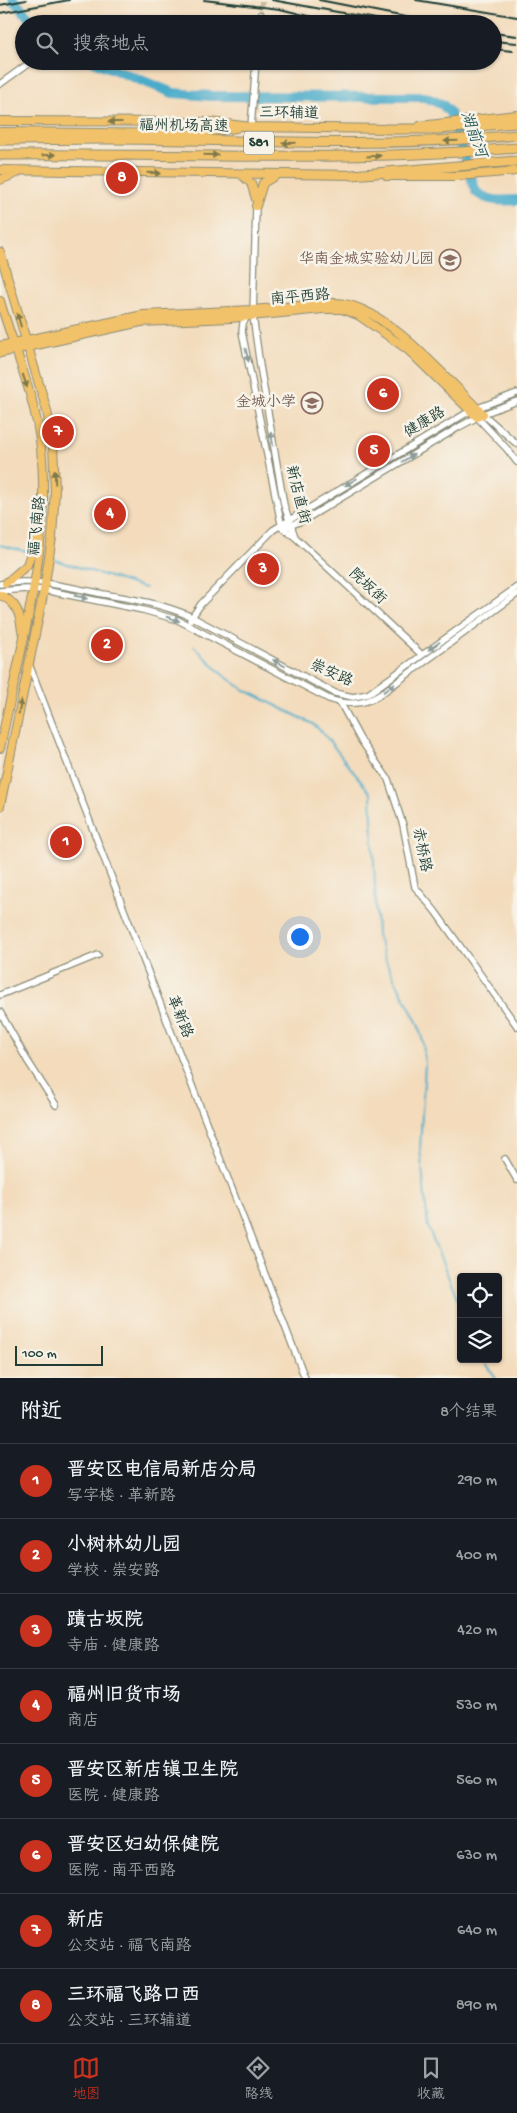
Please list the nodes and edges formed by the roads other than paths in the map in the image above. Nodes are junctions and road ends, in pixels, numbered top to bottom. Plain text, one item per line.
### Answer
1 (19, 70) edge
2 (255, 70) edge
3 (0, 84) edge
4 (517, 115) edge
5 (0, 116) edge
6 (0, 121) edge
7 (72, 121) junction
8 (517, 123) edge
9 (462, 124) junction
10 (250, 126) junction
11 (386, 129) joint
12 (0, 132) edge
13 (517, 135) edge
14 (0, 140) edge
15 (517, 148) edge
16 (0, 155) edge
17 (517, 161) edge
18 (0, 170) edge
19 (517, 171) edge
20 (24, 172) junction
21 (241, 174) junction
22 (278, 175) junction
23 (352, 175) junction
24 (0, 180) edge
25 (256, 206) junction
26 (0, 252) edge
27 (0, 301) edge
28 (250, 314) junction
29 (26, 343) junction
30 (0, 346) edge
31 (14, 347) junction
32 (0, 353) edge
33 (517, 393) edge
34 (517, 401) edge
35 (473, 409) junction
36 (480, 416) junction
37 (517, 444) edge
38 (517, 462) edge
39 (289, 523) junction
40 (282, 527) junction
41 (295, 537) junction
42 (38, 540) junction
43 (3, 584) edge
44 (33, 586) junction
45 (45, 587) junction
46 (517, 587) edge
47 (0, 591) edge
48 (517, 594) edge
49 (0, 595) edge
50 (192, 617) junction
51 (188, 625) junction
52 (23, 639) junction
53 (422, 655) junction
54 (29, 664) junction
55 (335, 693) junction
56 (340, 703) junction
57 (0, 748) edge
58 (0, 806) edge
59 (98, 955) dead end
60 (0, 995) edge
61 (0, 1012) edge
62 (517, 1026) edge
63 (56, 1104) dead end
64 (505, 1159) dead end
65 (517, 1180) edge
66 (305, 1378) edge

1 - 3 street
2 - 10 street
4 - 9 main road
5 - 7 main road
6 - 7 main road, 三环辅道
10 -> 7 main road, 三环辅道
8 - 9 highway
9 - 11 highway
10 - 11 main road, 三环辅道
10 - 12 main road
13 -> 14 highway, 福州机场高速 / S81
16 -> 15 highway, 福州机场高速 / S81
17 - 23 highway
18 - 20 main road
19 - 23 main road
20 -> 21 main road
20 - 24 main road
21 - 22 main road
21 - 25 main road
22 - 23 main road
22 - 25 main road
25 - 28 street, 新店直街
29 -> 26 main road, 福飞南路
27 - 31 main road, 福飞南路
28 - 29 main road, 南平西路
28 - 35 main road, 南平西路
39 -> 28 street, 新店直街
28 -> 40 street, 新店直街
29 - 31 main road, 南平西路
45 -> 29 main road, 福飞南路
30 - 31 main road
31 - 32 main road
31 -> 42 main road, 福飞南路
33 - 35 street, 健康路
34 - 36 street, 健康路
35 - 36 main road, 南平西路
35 -> 39 street, 健康路
36 - 37 street, 南平西路
36 - 38 street, 南平西路
39 -> 36 street, 健康路
39 - 40 street, 健康路
39 - 41 street, 新店直街
40 - 41 street, 新店直街
40 - 50 street, 健康路
41 - 53 street, 院坂街
42 - 43 main road
42 - 44 main road, 福飞南路
43 - 44 street
44 - 45 street
44 - 47 street
44 - 52 main road, 福飞南路
45 - 50 street, 崇安路
45 -> 51 street, 崇安路
45 - 54 main road, 福飞南路
46 -> 53 street, 崇安路
56 -> 48 street, 崇安路
49 - 52 main road
50 - 51 street, 健康路
55 -> 50 street, 崇安路
51 - 56 street, 崇安路
52 - 57 main road, 福飞南路
53 - 55 street, 崇安路
58 -> 54 main road, 福飞南路
54 - 66 street, 革新路
55 - 56 street, 赤桥路
56 - 62 street, 赤桥路
59 - 60 street
61 - 63 street
64 - 65 street

